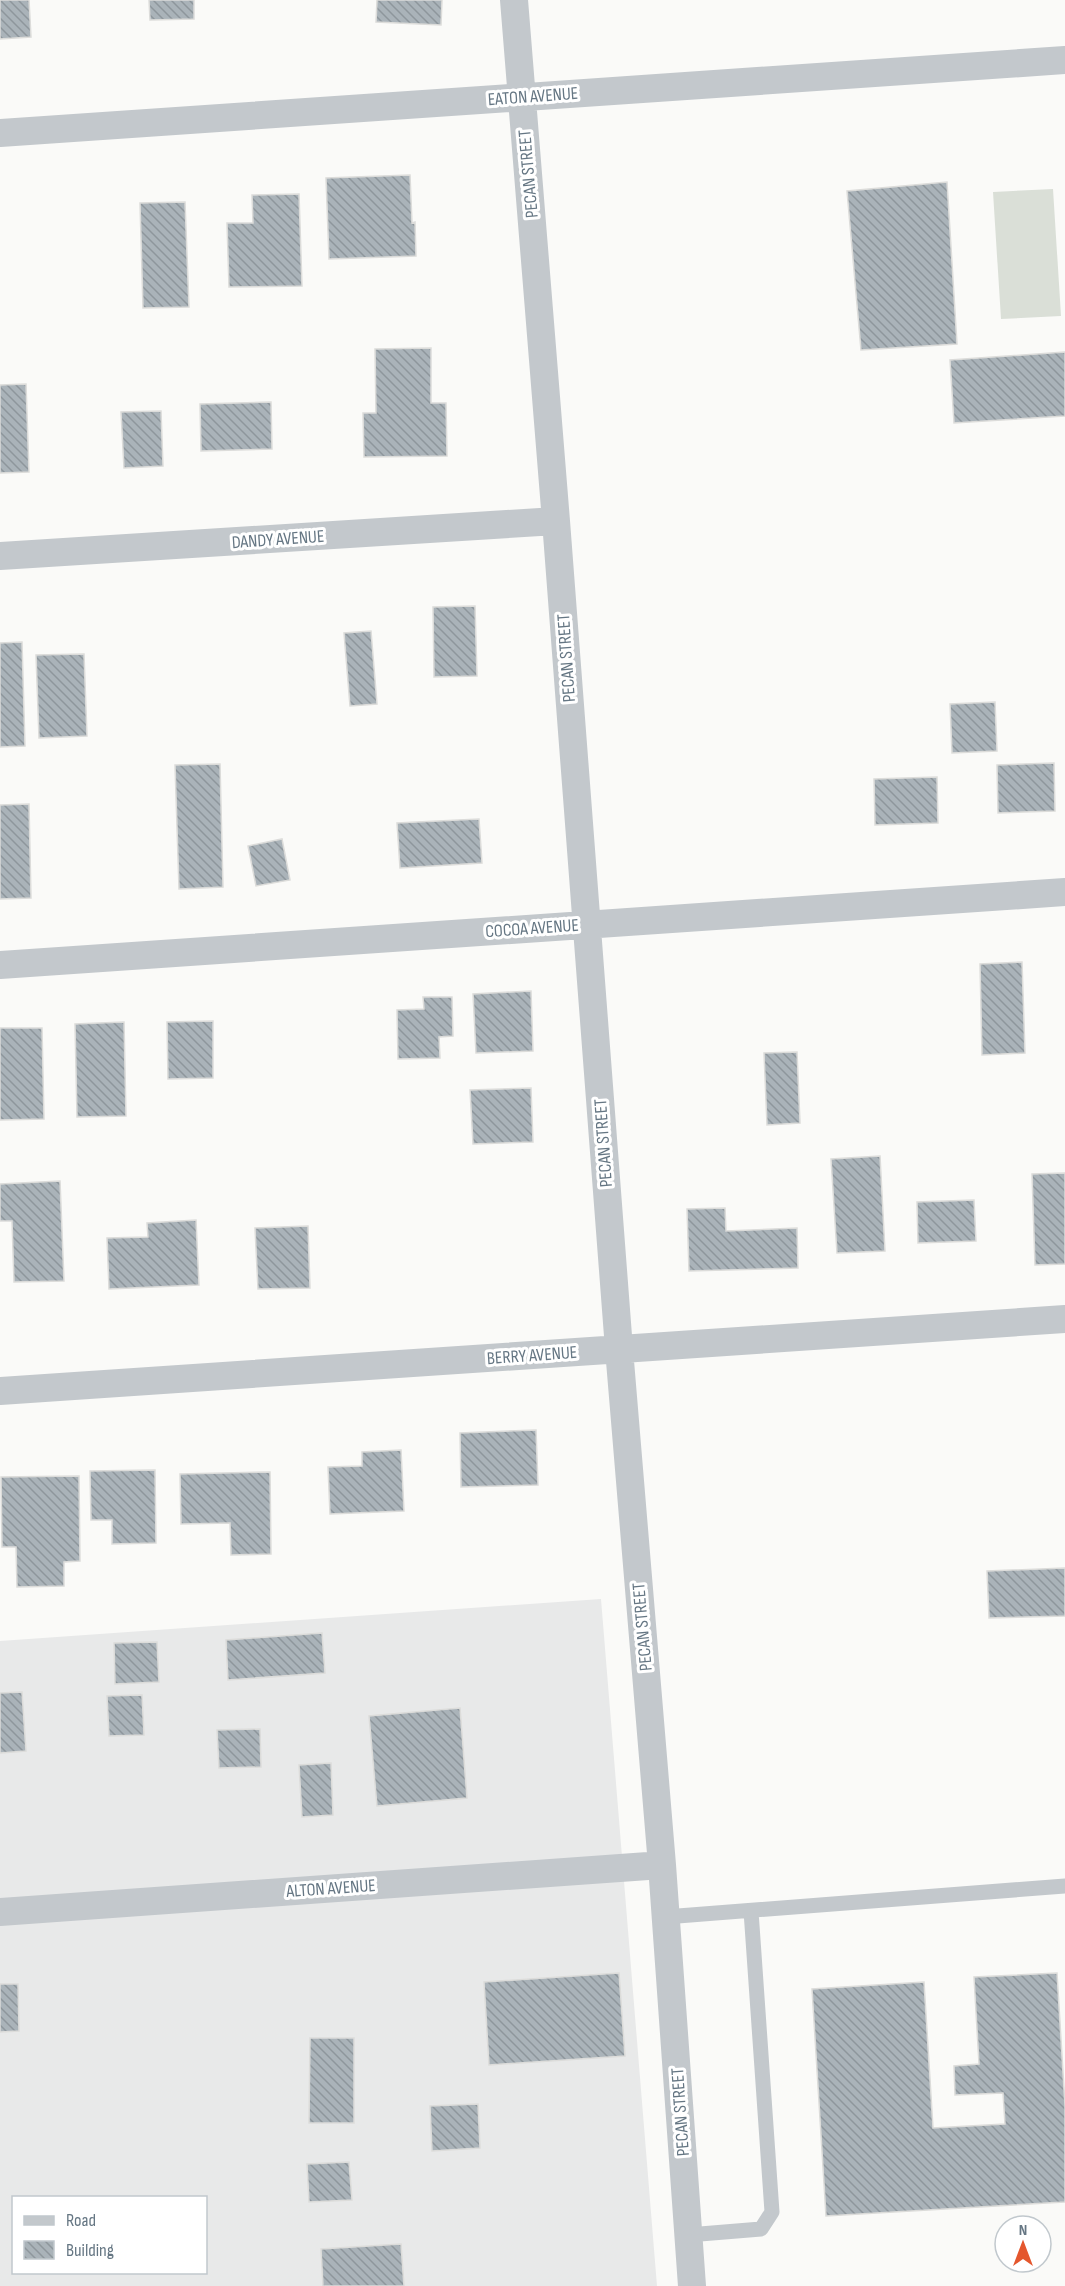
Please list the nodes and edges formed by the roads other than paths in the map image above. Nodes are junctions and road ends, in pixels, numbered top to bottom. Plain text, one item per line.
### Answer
1 (514, 0) edge
2 (1065, 60) edge
3 (522, 97) junction
4 (0, 133) edge
5 (556, 521) junction
6 (0, 556) edge
7 (1065, 892) edge
8 (586, 924) junction
9 (0, 965) edge
10 (1065, 1319) edge
11 (619, 1349) junction
12 (0, 1391) edge
13 (662, 1865) junction
14 (1065, 1886) edge
15 (751, 1911) junction
16 (0, 1912) edge
17 (665, 1917) junction
18 (688, 2235) junction
19 (692, 2286) edge

1 - 3 street, PECAN STREET
2 - 3 street, EATON AVENUE
3 - 4 street, EATON AVENUE
3 - 5 street, PECAN STREET
5 - 6 street, DANDY AVENUE
5 - 8 street, PECAN STREET
7 - 8 street, COCOA AVENUE
8 - 9 street, COCOA AVENUE
8 - 11 street, PECAN STREET
10 - 11 street, BERRY AVENUE
11 - 12 street, BERRY AVENUE
11 - 13 street, PECAN STREET
13 - 16 street, ALTON AVENUE
13 - 17 street, PECAN STREET
14 - 15 lane
15 - 17 lane
15 - 18 lane
17 - 18 street, PECAN STREET
18 - 19 street, PECAN STREET

